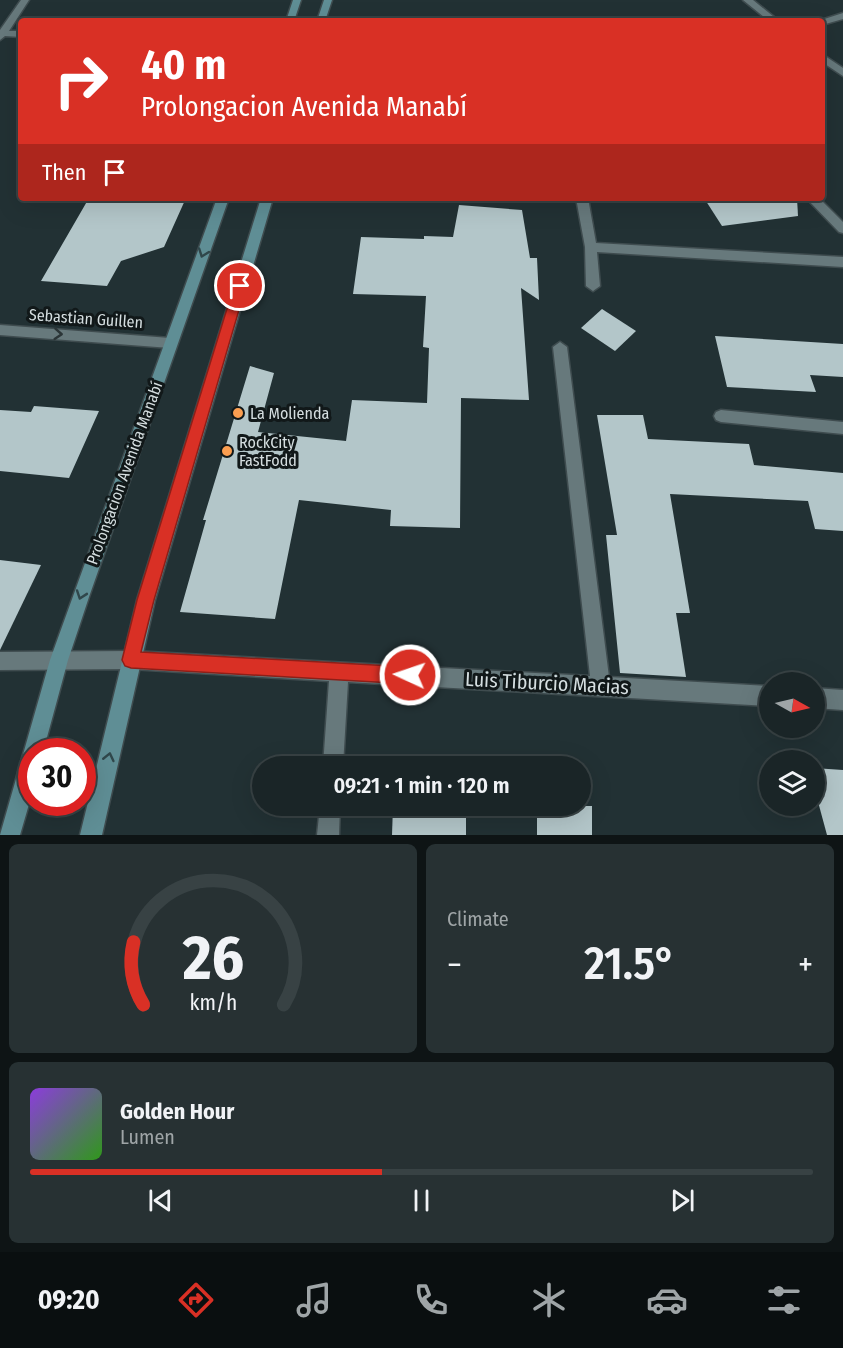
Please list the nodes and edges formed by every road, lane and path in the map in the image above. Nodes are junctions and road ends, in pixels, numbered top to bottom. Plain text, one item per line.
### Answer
1 (26, 0) edge
2 (297, 0) edge
3 (327, 0) edge
4 (747, 0) edge
5 (843, 16) edge
6 (291, 18) edge
7 (322, 18) edge
8 (771, 18) edge
9 (825, 21) edge
10 (18, 34) edge
11 (1, 35) edge
12 (825, 59) edge
13 (843, 73) edge
14 (222, 201) edge
15 (266, 201) edge
16 (583, 201) edge
17 (815, 201) edge
18 (843, 229) edge
19 (591, 247) junction
20 (843, 262) edge
21 (593, 286) dead end
22 (0, 330) edge
23 (170, 343) junction
24 (560, 347) dead end
25 (721, 416) dead end
26 (843, 428) edge
27 (59, 660) junction
28 (131, 660) junction
29 (0, 661) edge
30 (339, 672) junction
31 (601, 686) junction
32 (759, 695) edge
33 (825, 699) edge
34 (843, 700) edge
35 (37, 738) edge
36 (334, 756) edge
37 (18, 804) edge
38 (329, 816) edge
39 (9, 835) edge
40 (91, 835) edge
41 (328, 835) edge

1 - 11 street
2 - 6 main road
3 - 7 main road
4 - 8 street
5 - 9 street
10 - 11 street
12 - 13 street
14 -> 23 main road, Prolongacion Avenida Manabí
15 - 28 main road
16 - 19 street
17 - 18 street
19 - 20 street
19 - 21 street
22 -> 23 street, Sebastian Guillen
23 -> 27 main road, Prolongacion Avenida Manabí
24 - 31 street
25 - 26 street
27 - 28 street, Luis Tiburcio Macias
27 - 29 street, Luis Tiburcio Macias
27 - 35 main road, Prolongacion Avenida Manabí
28 - 30 street, Luis Tiburcio Macias
40 -> 28 main road
30 - 31 street, Luis Tiburcio Macias
30 - 36 street
31 - 32 street, Luis Tiburcio Macias
33 - 34 street
37 - 39 main road
38 - 41 street

